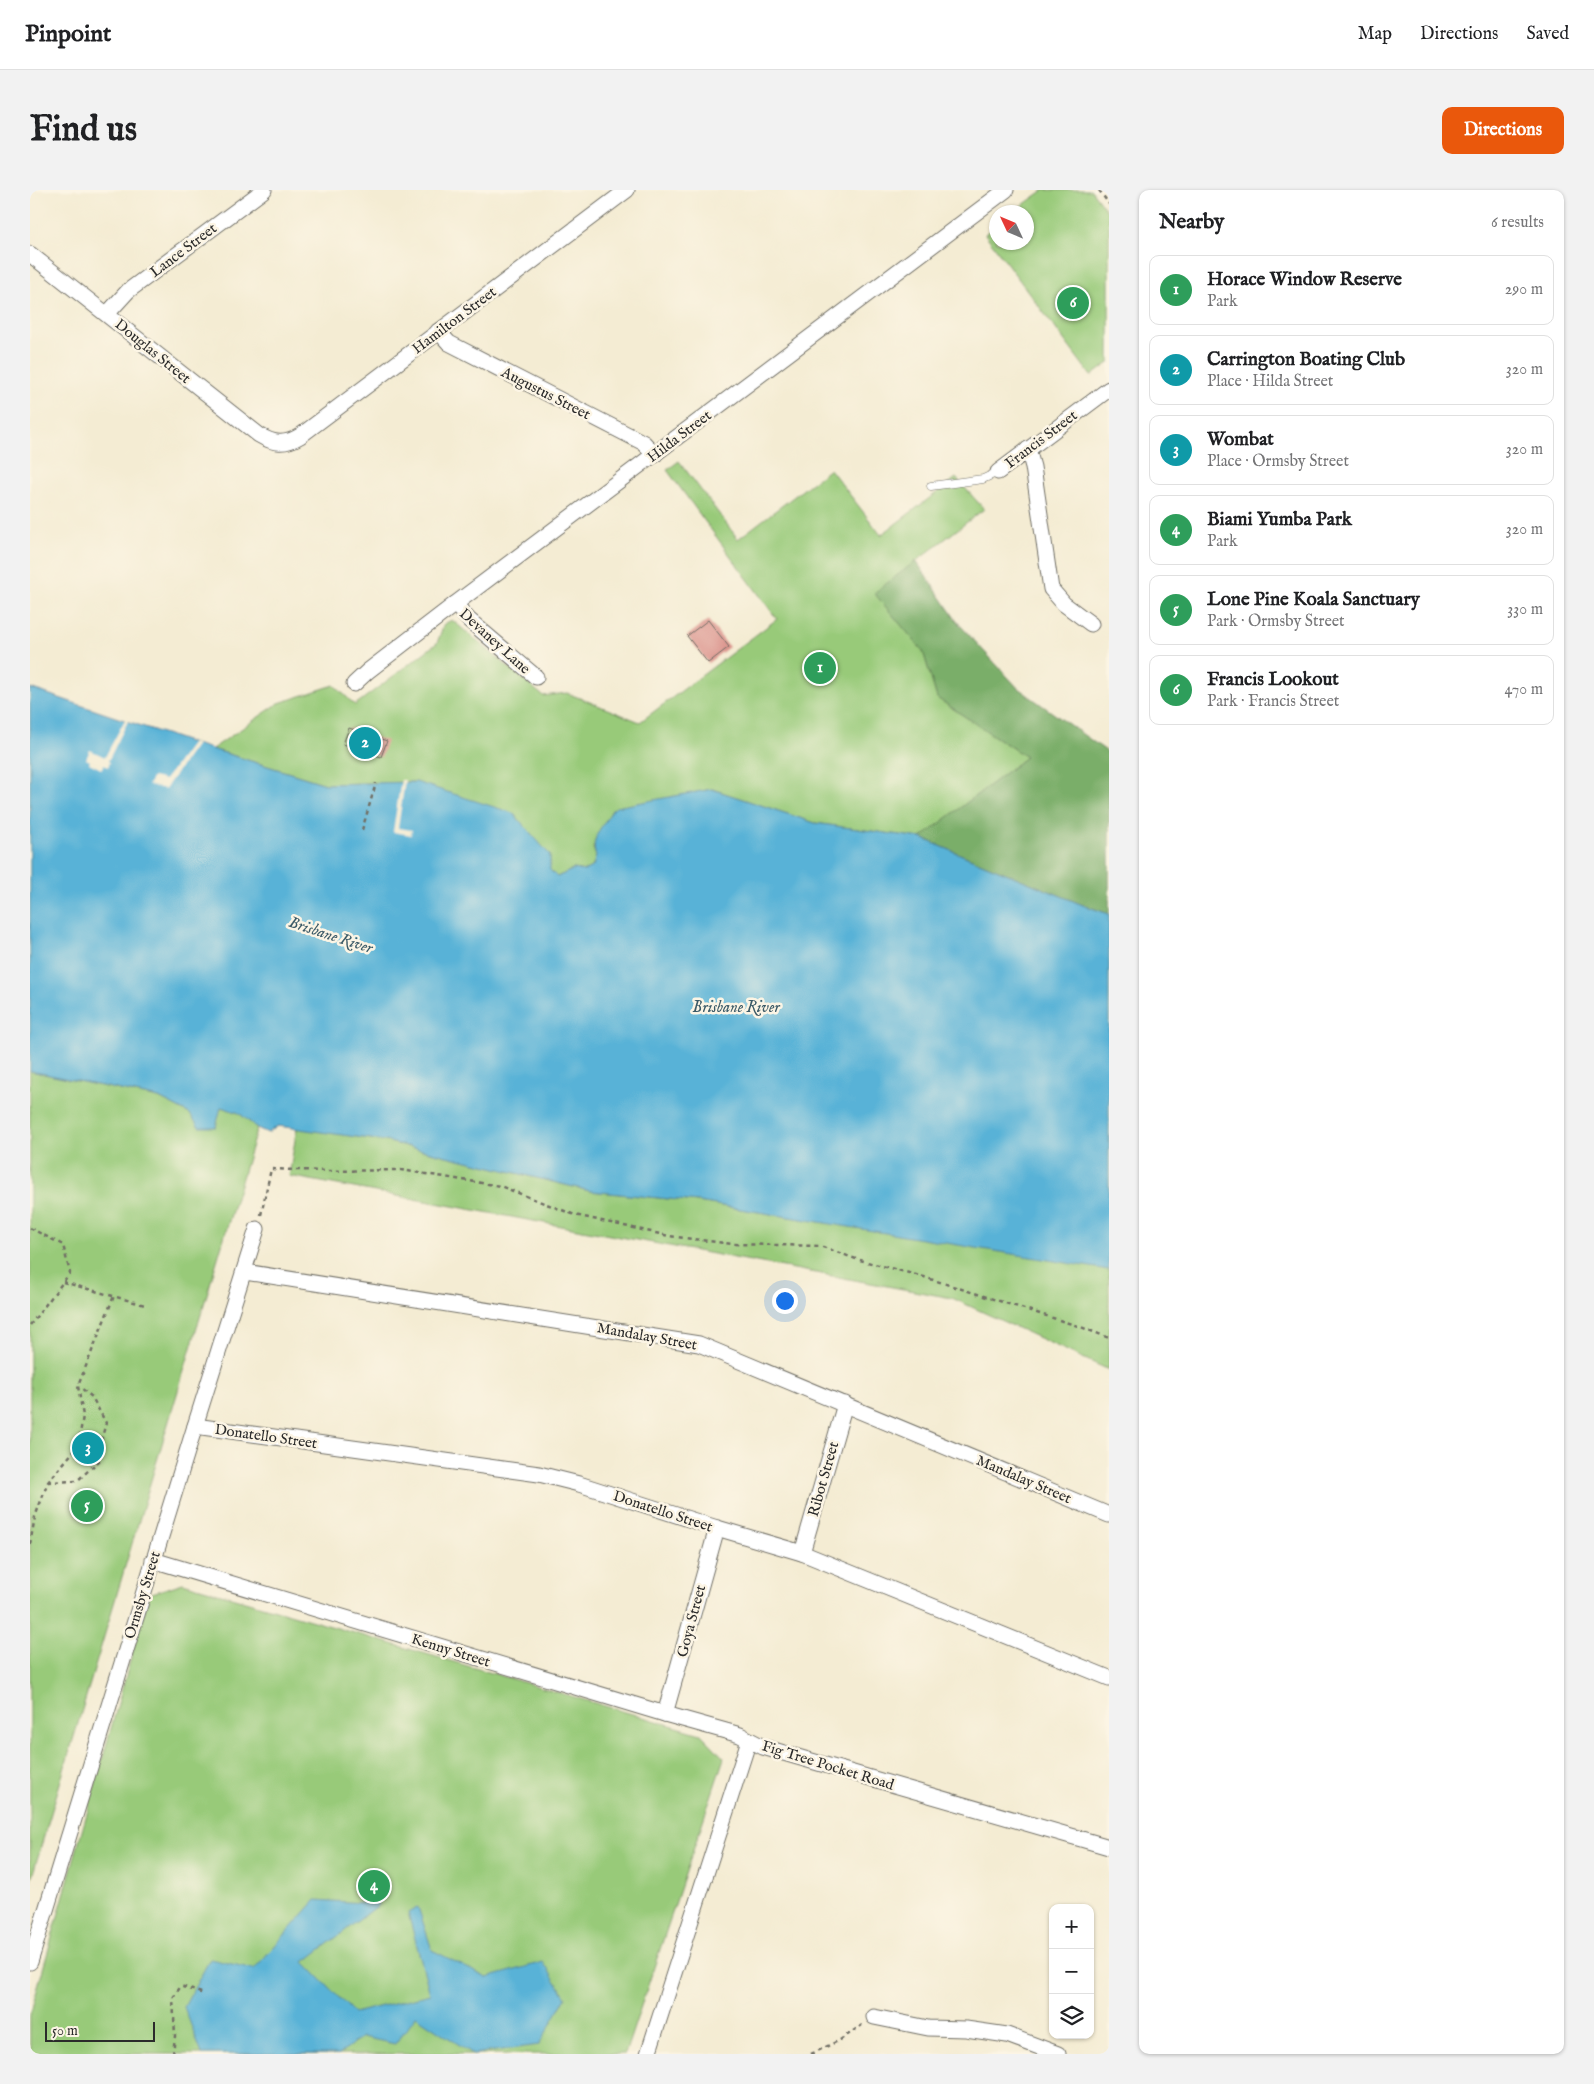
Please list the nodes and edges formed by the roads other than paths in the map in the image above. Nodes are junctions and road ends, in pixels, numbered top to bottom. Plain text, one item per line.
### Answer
1 (264, 190) edge
2 (627, 190) edge
3 (1006, 190) edge
4 (30, 254) edge
5 (107, 314) junction
6 (438, 331) junction
7 (1109, 389) edge
8 (278, 443) joint
9 (1028, 449) junction
10 (655, 455) junction
11 (998, 472) joint
12 (931, 486) dead end
13 (454, 604) junction
14 (1091, 624) dead end
15 (536, 677) dead end
16 (354, 684) dead end
17 (258, 1228) road end
18 (245, 1272) junction
19 (845, 1404) junction
20 (194, 1426) junction
21 (1109, 1515) edge
22 (717, 1528) junction
23 (802, 1553) junction
24 (153, 1560) junction
25 (1109, 1678) edge
26 (665, 1714) junction
27 (750, 1740) junction
28 (1109, 1847) edge
29 (30, 1962) edge
30 (874, 2018) road end
31 (648, 2054) edge
32 (1058, 2054) edge

1 - 5 street, Lance Street
2 - 6 street, Hamilton Street
3 - 10 street, Hilda Street
4 - 5 street, Douglas Street
5 - 8 street, Douglas Street
6 - 8 street, Hamilton Street
6 - 10 street, Augustus Street
7 - 9 street, Francis Street
9 - 11 street, Francis Street
9 - 14 street
10 - 13 street, Hilda Street
11 - 12 lane
13 - 15 street, Devaney Lane
13 - 16 street, Hilda Street
17 - 18 street, Ormsby Street
18 - 19 street, Mandalay Street
18 - 20 street, Ormsby Street
19 - 21 street, Mandalay Street
19 - 23 street, Ribot Street
20 - 22 street, Donatello Street
20 - 24 street, Ormsby Street
22 - 23 street, Donatello Street
22 - 26 street, Goya Street
23 - 25 street, Donatello Street
24 - 26 street, Kenny Street
24 - 29 street, Ormsby Street
26 - 27 street, Kenny Street
27 - 28 street, Fig Tree Pocket Road
27 - 31 street, Fig Tree Pocket Road
30 - 32 street

